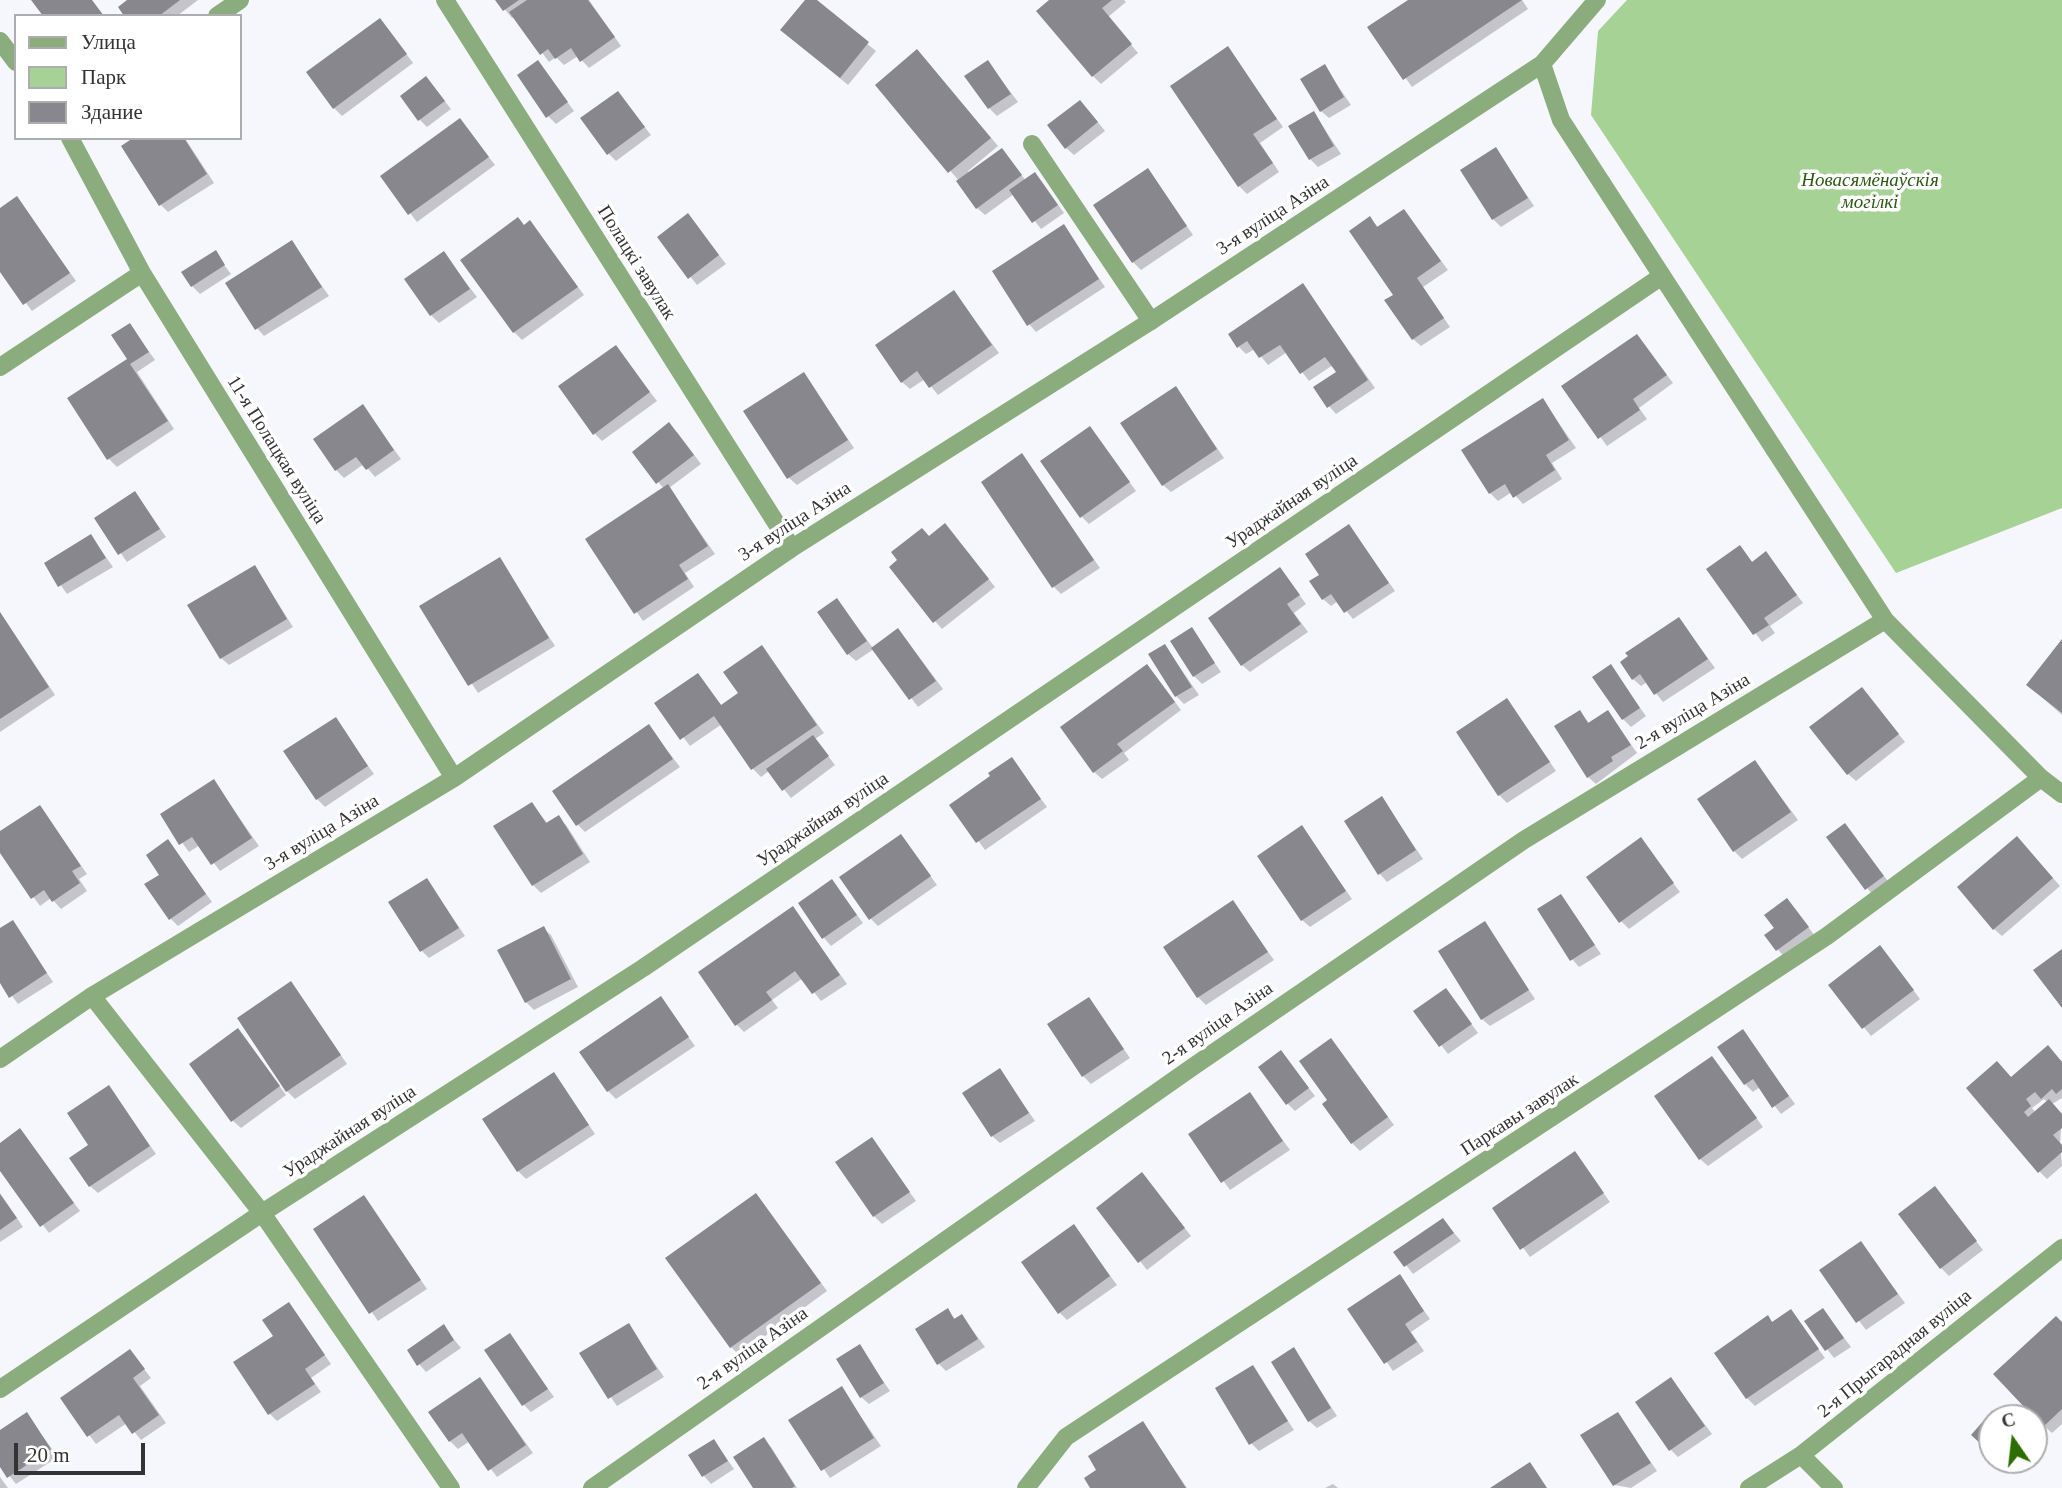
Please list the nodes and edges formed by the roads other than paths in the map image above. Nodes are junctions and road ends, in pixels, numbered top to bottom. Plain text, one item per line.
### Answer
1 (240, 0) edge
2 (445, 0) edge
3 (1571, 0) edge
4 (1597, 0) edge
5 (220, 14) edge
6 (1582, 16) junction
7 (0, 41) edge
8 (14, 59) edge
9 (1542, 64) junction
10 (71, 140) edge
11 (1032, 144) dead end
12 (142, 273) junction
13 (1662, 276) junction
14 (1151, 321) junction
15 (0, 367) edge
16 (792, 548) junction
17 (1885, 620) junction
18 (454, 778) junction
19 (2041, 778) junction
20 (2062, 794) edge
21 (92, 996) junction
22 (0, 1059) edge
23 (262, 1213) junction
24 (2062, 1248) edge
25 (0, 1389) edge
26 (1801, 1455) junction
27 (451, 1488) edge
28 (592, 1488) edge
29 (1026, 1488) edge
30 (1749, 1488) edge
31 (1834, 1488) edge

1 - 5 street
2 - 16 street, Полацкі завулак
3 - 6 street
4 - 6 street, 3-я вуліца Азіна
6 - 9 street, 3-я вуліца Азіна
7 - 8 street
9 - 13 street
9 - 14 street, 3-я вуліца Азіна
10 - 12 street, 11-я Полацкая вуліца
11 - 14 street
12 - 15 street
12 - 18 street, 11-я Полацкая вуліца
13 - 17 street
13 - 23 street, Ураджайная вуліца
14 - 16 street, 3-я вуліца Азіна
16 - 18 street, 3-я вуліца Азіна
17 - 19 street
17 - 28 street, 2-я вуліца Азіна
18 - 21 street, 3-я вуліца Азіна
19 - 20 street
19 - 29 street, Паркавы завулак
21 - 22 street, 3-я вуліца Азіна
21 - 23 street
23 - 25 street, Ураджайная вуліца
23 - 27 street
24 - 26 street, 2-я Прыгарадная вуліца
26 - 30 street, 2-я Прыгарадная вуліца
26 - 31 street

